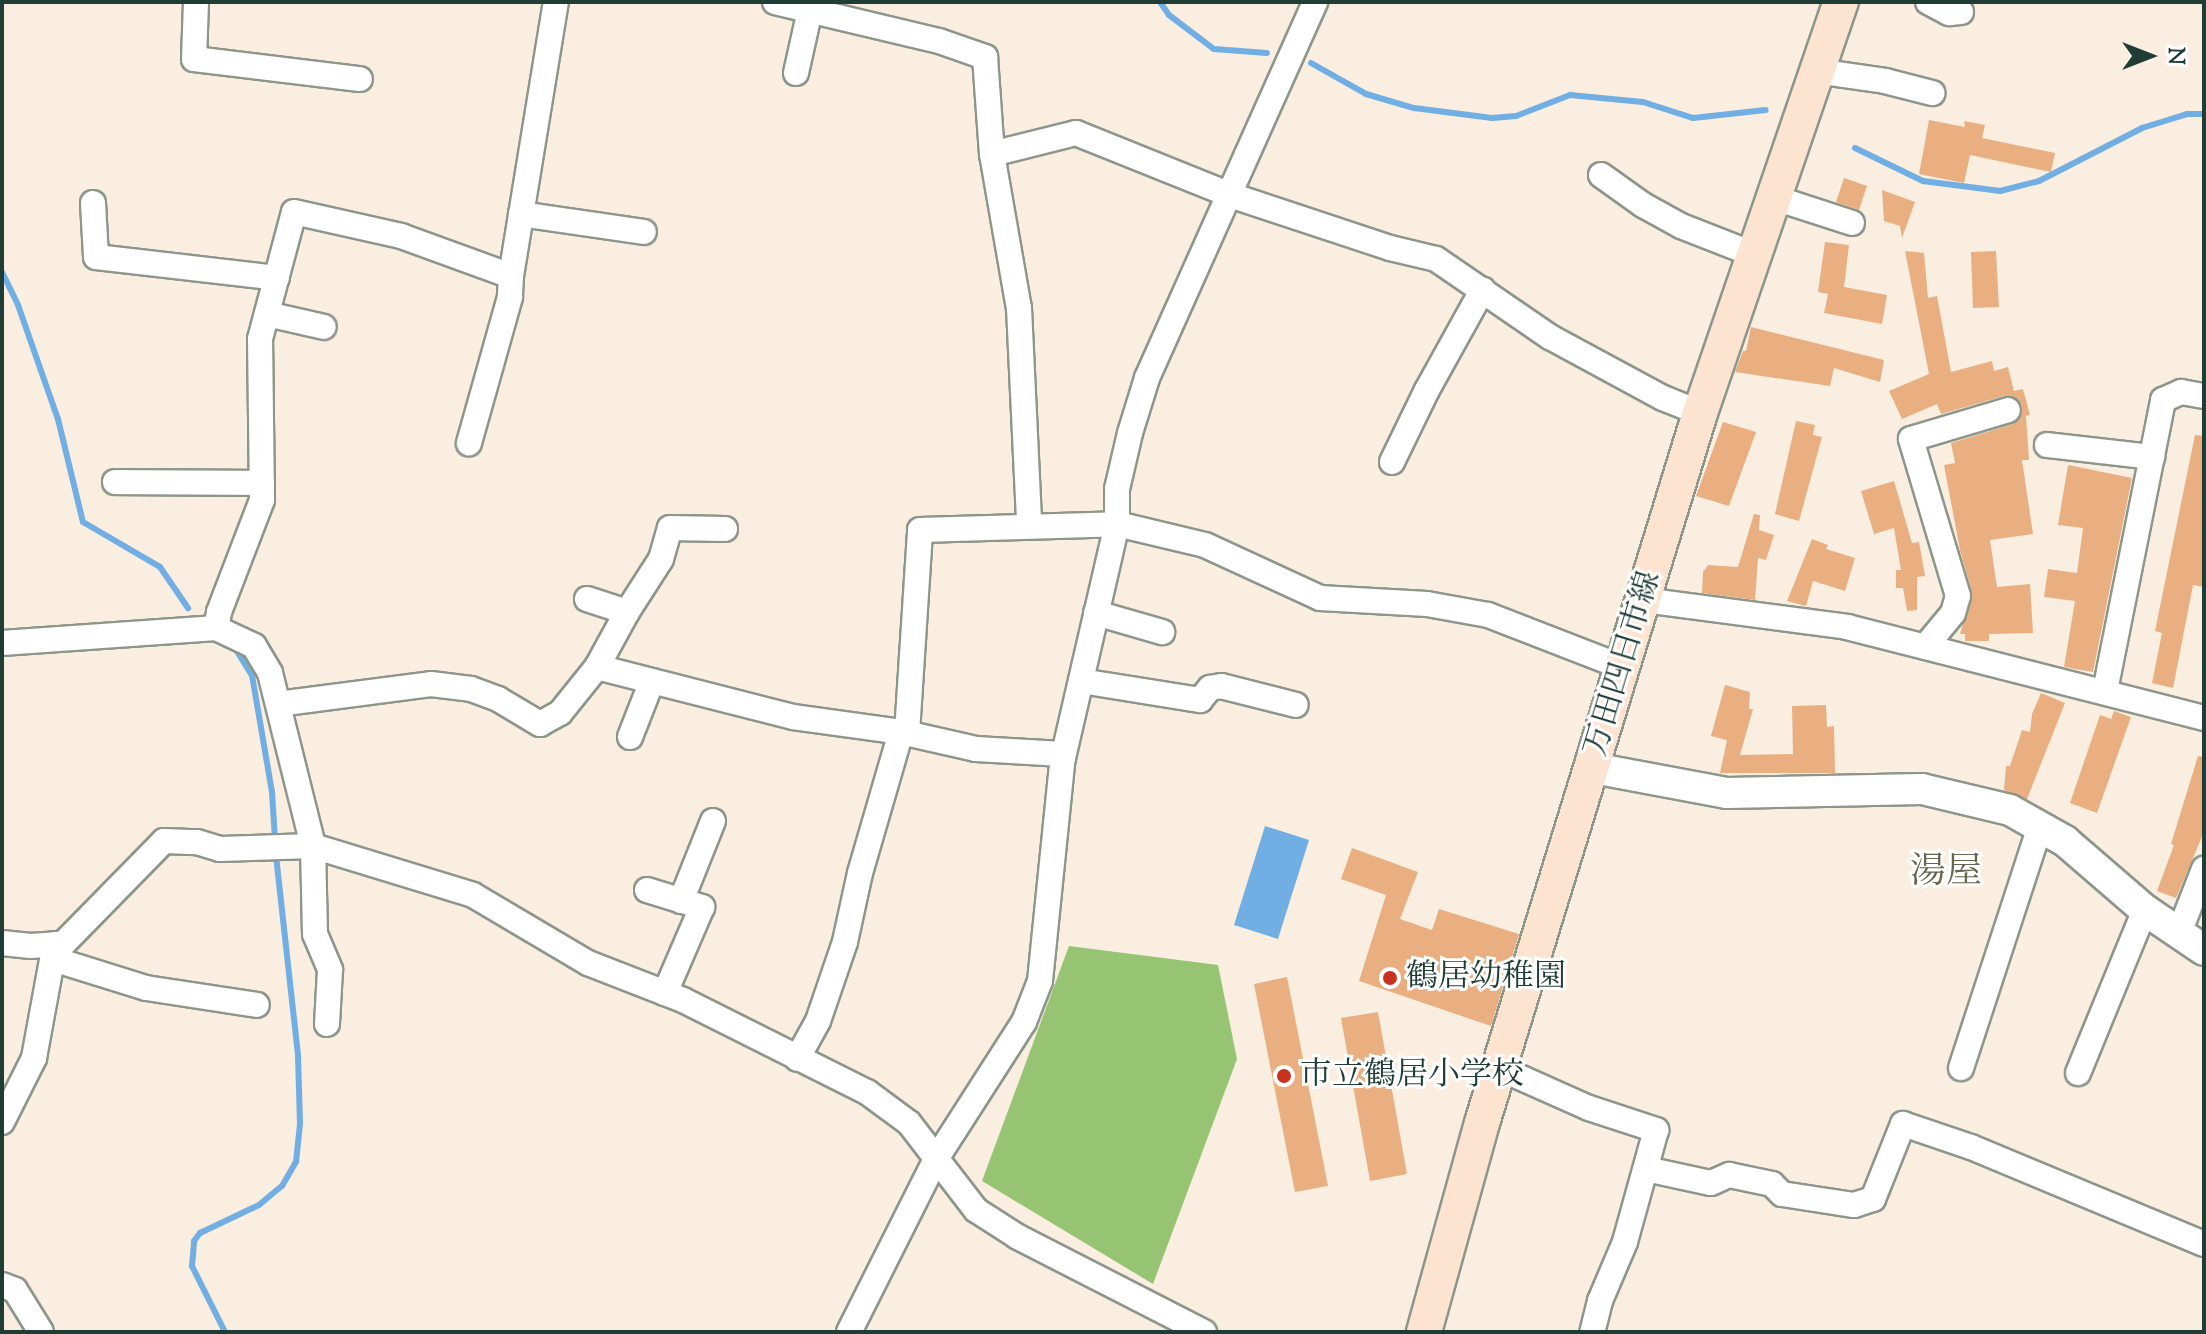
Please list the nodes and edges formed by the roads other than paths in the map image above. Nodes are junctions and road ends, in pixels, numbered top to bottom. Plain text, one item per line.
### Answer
1 (196, 2) edge
2 (556, 2) edge
3 (775, 2) edge
4 (1315, 2) edge
5 (1841, 2) edge
6 (1928, 2) edge
7 (810, 10) junction
8 (1961, 12) dead end
9 (1816, 71) junction
10 (796, 73) dead end
11 (360, 79) dead end
12 (1932, 93) dead end
13 (992, 154) junction
14 (1601, 175) dead end
15 (1230, 195) junction
16 (1772, 197) junction
17 (93, 203) dead end
18 (521, 214) junction
19 (1852, 223) dead end
20 (644, 232) dead end
21 (1753, 254) junction
22 (511, 276) junction
23 (277, 278) junction
24 (1483, 289) junction
25 (267, 314) junction
26 (324, 327) dead end
27 (2204, 396) edge
28 (2008, 410) dead end
29 (1700, 413) junction
30 (469, 443) dead end
31 (2047, 445) dead end
32 (2152, 457) junction
33 (1392, 462) dead end
34 (115, 482) dead end
35 (262, 483) junction
36 (1029, 524) junction
37 (1117, 524) junction
38 (725, 529) dead end
39 (587, 599) dead end
40 (1643, 600) junction
41 (627, 612) junction
42 (1096, 613) junction
43 (216, 628) junction
44 (1162, 632) dead end
45 (2, 643) edge
46 (1925, 647) junction
47 (597, 667) junction
48 (1622, 667) junction
49 (652, 681) junction
50 (1081, 681) junction
51 (2105, 691) junction
52 (278, 704) junction
53 (1296, 705) dead end
54 (2204, 718) edge
55 (904, 732) junction
56 (630, 737) dead end
57 (1063, 754) junction
58 (1593, 768) junction
59 (713, 821) dead end
60 (2040, 827) junction
61 (313, 846) junction
62 (2204, 869) edge
63 (647, 890) dead end
64 (681, 901) junction
65 (2145, 910) junction
66 (2179, 933) junction
67 (2, 943) edge
68 (2204, 950) edge
69 (54, 952) junction
70 (665, 993) junction
71 (257, 1005) dead end
72 (327, 1024) dead end
73 (797, 1059) junction
74 (1499, 1068) junction
75 (1961, 1068) dead end
76 (2078, 1073) dead end
77 (2, 1122) edge
78 (936, 1159) junction
79 (1646, 1169) junction
80 (2204, 1244) edge
81 (2, 1285) edge
82 (1159, 1322) edge
83 (41, 1332) edge
84 (849, 1332) edge
85 (1204, 1332) edge
86 (1424, 1332) edge
87 (1592, 1332) edge

1 - 11 street
2 - 18 street
3 - 7 street
4 - 15 street
5 - 9 main road, 万田四日市線
6 - 8 street
7 - 10 street
7 - 13 street
9 - 12 street
9 - 16 main road, 万田四日市線
13 - 15 street
13 - 36 street
14 - 21 street
15 - 24 street
15 - 37 street
16 - 19 street
16 - 21 main road, 万田四日市線
17 - 23 street
18 - 20 street
18 - 22 street
21 - 29 main road, 万田四日市線
22 - 23 street
22 - 30 street
23 - 25 street
24 - 29 street
24 - 33 street
25 - 26 street
25 - 35 street
27 - 32 street
28 - 46 street
29 - 40 main road, 万田四日市線
31 - 32 street
32 - 51 street
34 - 35 street
35 - 43 street
36 - 37 street
36 - 55 street
37 - 42 street
37 - 48 street
38 - 41 street
39 - 41 street
40 - 46 street
40 - 48 main road, 万田四日市線
41 - 47 street
42 - 44 street
42 - 50 street
43 - 45 street
43 - 52 street
46 - 51 street
47 - 49 street
47 - 52 street
48 - 58 main road, 万田四日市線
49 - 55 street
49 - 56 street
50 - 53 street
50 - 57 street
51 - 54 street
52 - 61 street
55 - 57 street
55 - 73 street
57 - 78 street
58 - 60 street
58 - 74 main road, 万田四日市線
59 - 64 street
60 - 65 street
60 - 75 street
61 - 69 street
61 - 70 street
61 - 72 street
62 - 66 street
63 - 64 street
64 - 70 street
65 - 66 street
65 - 76 street
66 - 68 street
67 - 69 street
69 - 71 street
69 - 77 street
70 - 73 street
73 - 78 street
74 - 79 street
74 - 86 main road, 万田四日市線
78 - 82 street
78 - 84 street
79 - 80 street
79 - 87 street
81 - 83 street
82 - 85 street

